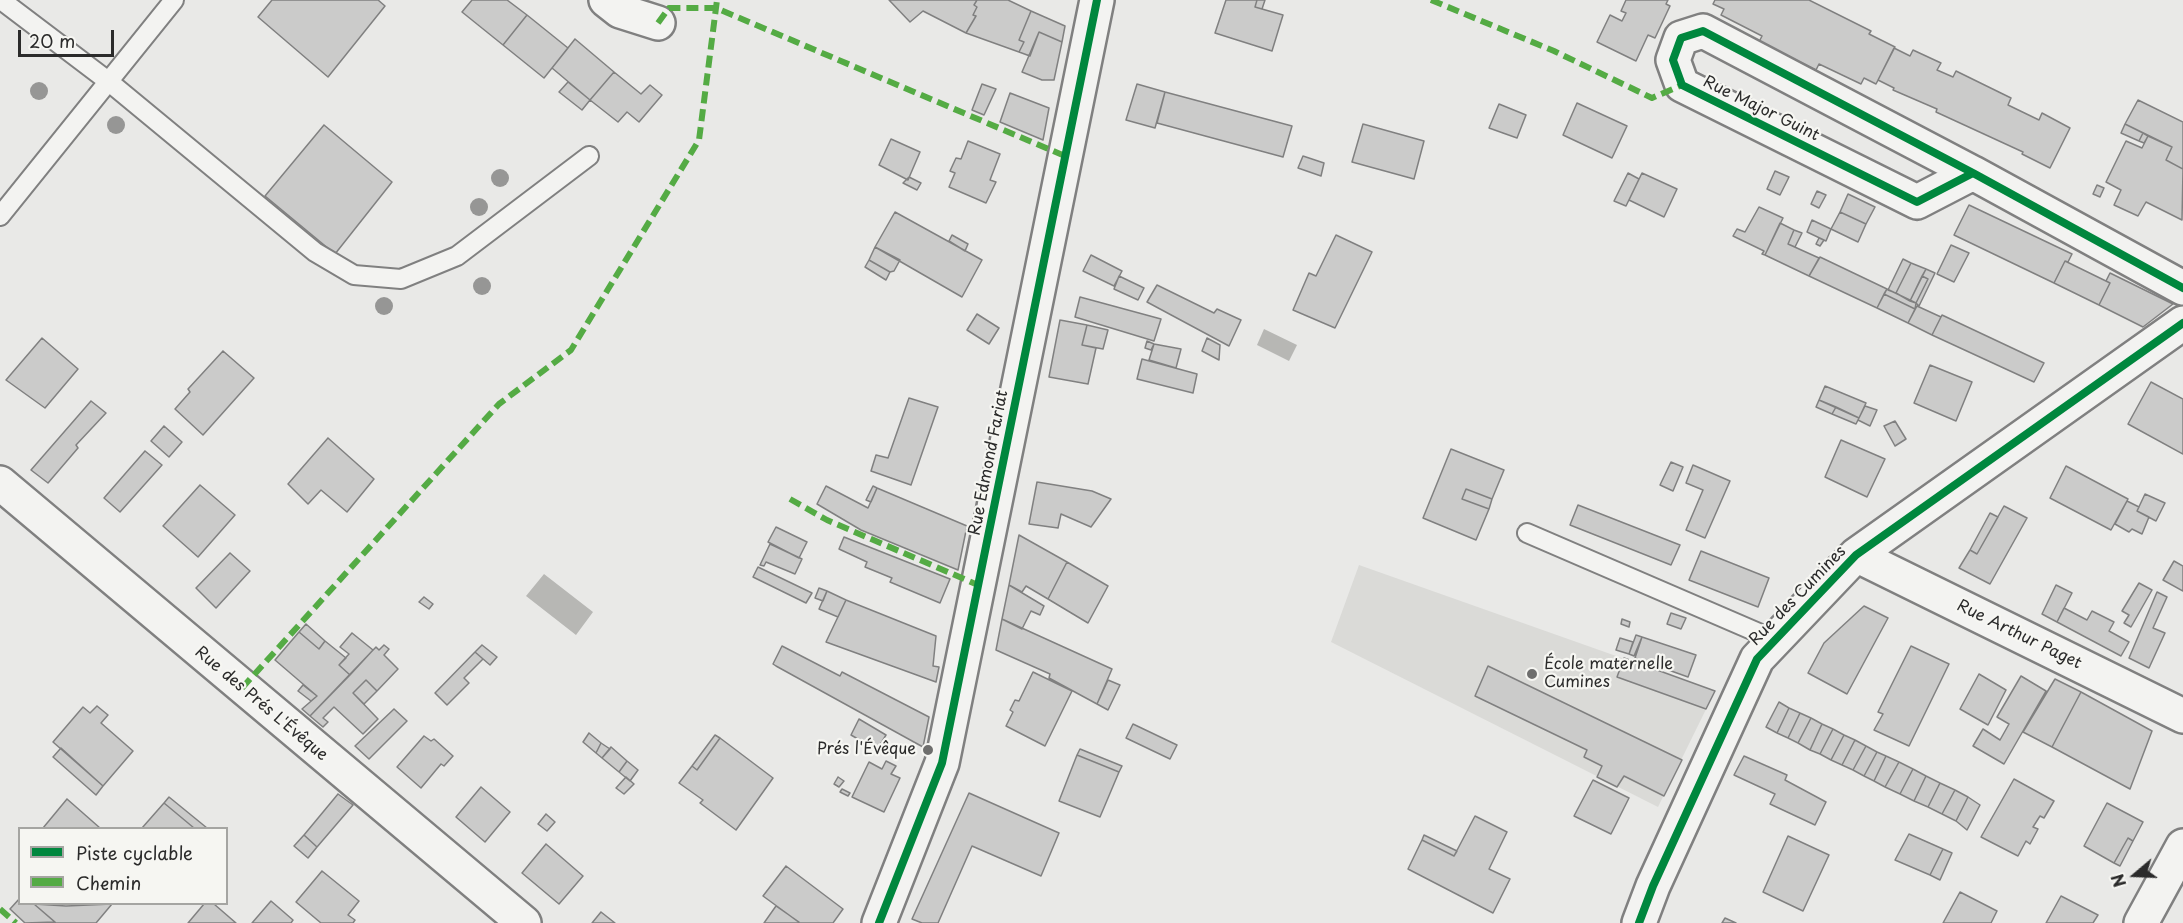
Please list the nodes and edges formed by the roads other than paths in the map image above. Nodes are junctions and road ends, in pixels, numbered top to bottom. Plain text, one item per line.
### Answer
1 (1, 0) edge
2 (174, 0) edge
3 (606, 0) edge
4 (1097, 0) edge
5 (658, 23) dead end
6 (108, 81) junction
7 (589, 156) dead end
8 (1973, 173) junction
9 (0, 216) edge
10 (2183, 288) edge
11 (2183, 323) edge
12 (0, 483) edge
13 (1527, 533) dead end
14 (1856, 555) junction
15 (1775, 640) junction
16 (2183, 716) edge
17 (2183, 846) edge
18 (524, 923) edge
19 (879, 923) edge
20 (1639, 923) edge
21 (2141, 923) edge

1 - 6 lane
2 - 6 lane
3 - 5 street
4 - 19 street, Rue Edmond Fariat
6 - 7 lane
6 - 9 lane
8 - 8 street, Rue Major Guint
8 - 10 street, Rue Major Guint
11 - 14 street, Rue des Cumines
12 - 18 street, Rue des Prés L'Évêque
13 - 15 lane
14 - 15 street, Rue des Cumines
14 - 16 street, Rue Arthur Paget
15 - 20 street, Rue des Cumines
17 - 21 street

